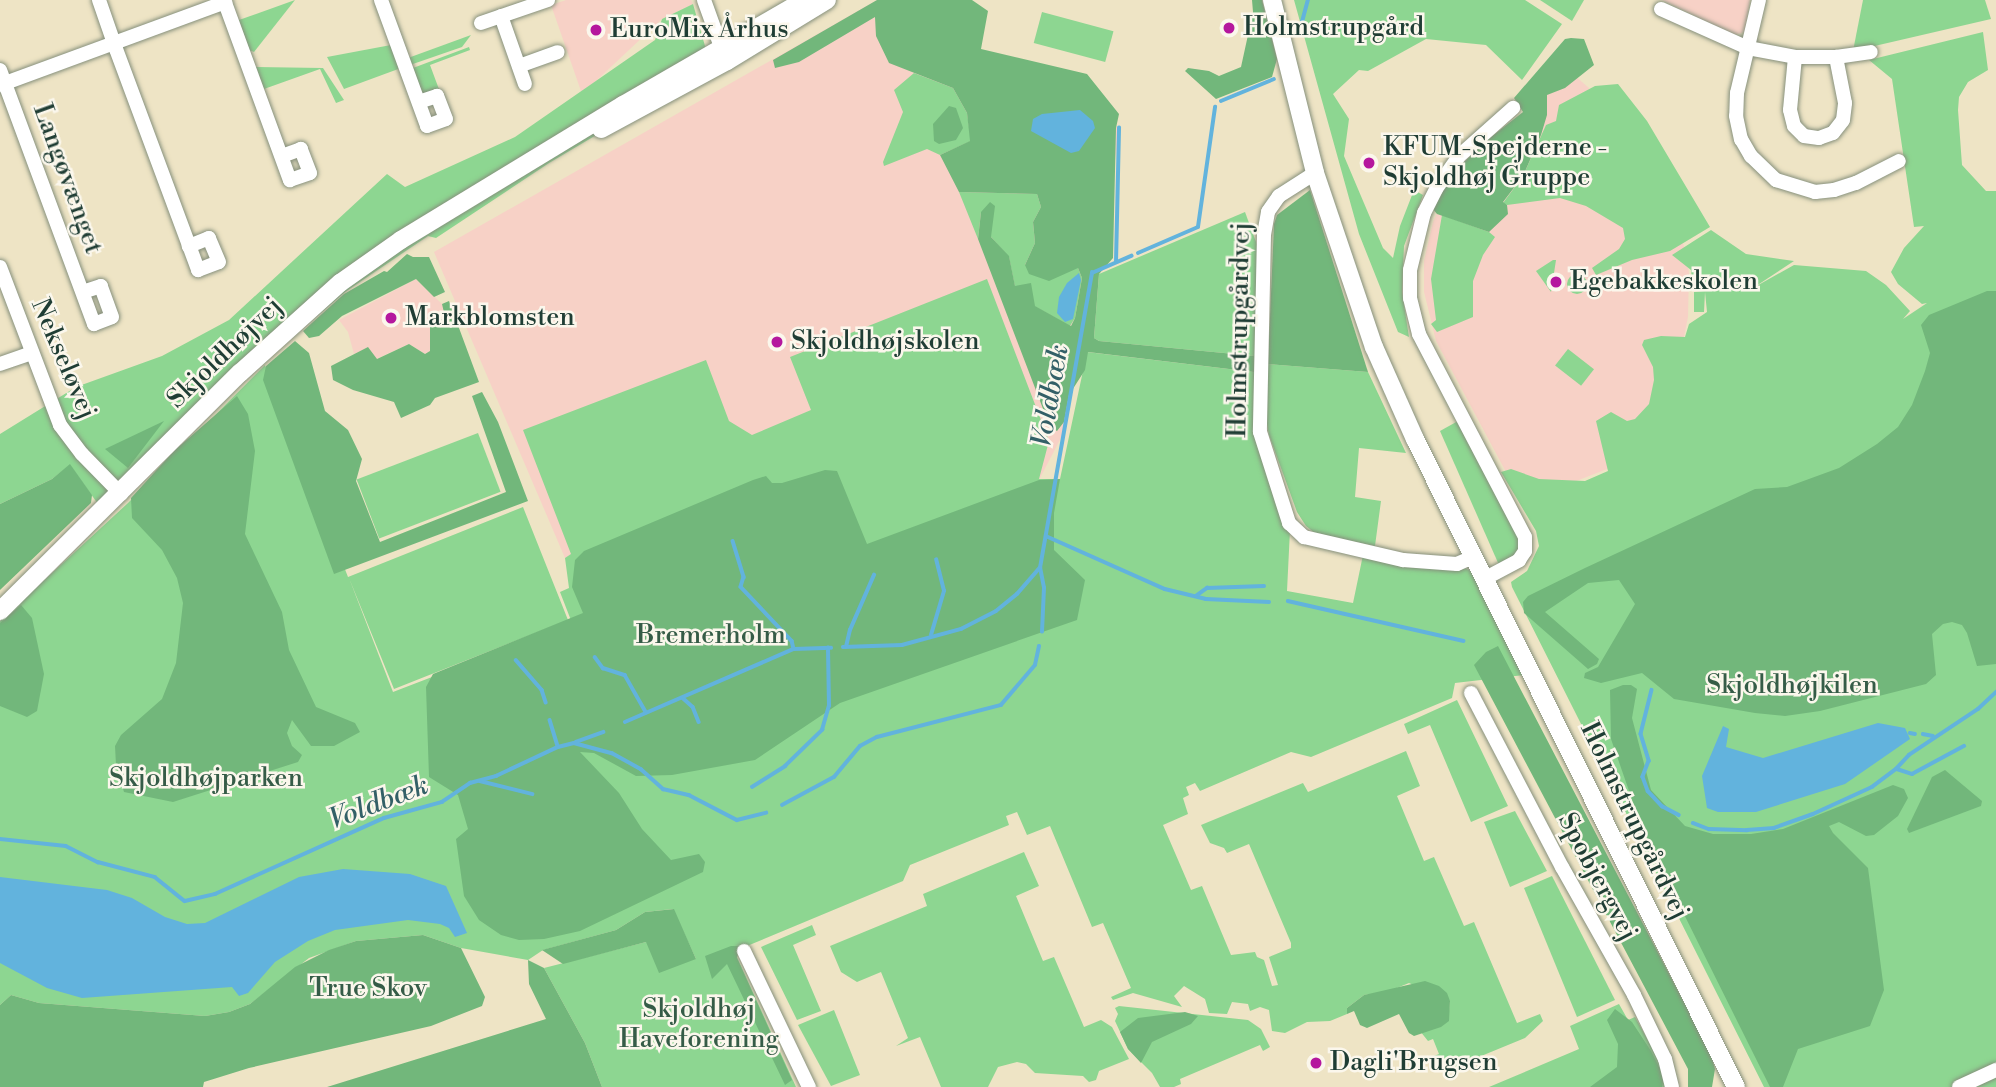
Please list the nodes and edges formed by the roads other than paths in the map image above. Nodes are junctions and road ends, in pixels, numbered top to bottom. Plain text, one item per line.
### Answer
1 (99, 0) edge
2 (381, 0) edge
3 (548, 0) edge
4 (704, 0) edge
5 (805, 0) edge
6 (827, 0) edge
7 (1272, 0) edge
8 (1759, 0) edge
9 (224, 1) edge
10 (1661, 9) dead end
11 (501, 16) junction
12 (481, 23) dead end
13 (114, 43) junction
14 (1748, 48) junction
15 (558, 52) dead end
16 (1871, 52) dead end
17 (724, 55) junction
18 (1795, 57) junction
19 (1836, 57) junction
20 (519, 66) junction
21 (2, 80) edge
22 (525, 83) dead end
23 (419, 102) dead end
24 (1514, 108) dead end
25 (282, 156) dead end
26 (1899, 161) dead end
27 (1315, 173) junction
28 (189, 246) dead end
29 (0, 268) edge
30 (83, 292) dead end
31 (32, 353) junction
32 (0, 364) edge
33 (121, 494) junction
34 (1473, 557) junction
35 (1484, 579) junction
36 (0, 611) edge
37 (1471, 693) dead end
38 (744, 951) dead end
39 (1996, 1070) edge
40 (809, 1087) edge
41 (1672, 1087) edge
42 (1736, 1087) edge
43 (1959, 1087) edge

1 - 13 street
2 - 23 street
3 - 11 street
4 - 17 street
5 - 17 street, Skjoldhøjvej
6 - 17 street, Skjoldhøjvej
7 - 27 street, Holmstrupgårdvej
8 - 14 street
9 - 13 street, Langøvænget
9 - 25 street, Langøvænget
10 - 14 street
11 - 12 street
11 - 20 street
13 - 21 street, Langøvænget
13 - 28 street
14 - 18 street
14 - 26 street
15 - 20 street
16 - 19 street
17 - 33 street, Skjoldhøjvej
18 - 19 street
18 - 19 street
20 - 22 street
21 - 30 street, Langøvænget
24 - 35 street
27 - 34 street, Holmstrupgårdvej
27 - 34 street, Holmstrupgårdvej
29 - 31 street, Nekseløvej
31 - 32 street
31 - 33 street, Nekseløvej
33 - 36 street, Skjoldhøjvej
34 - 35 street, Holmstrupgårdvej
35 - 42 street, Holmstrupgårdvej
37 - 41 street, Spobjergvej
38 - 40 street
39 - 43 street

